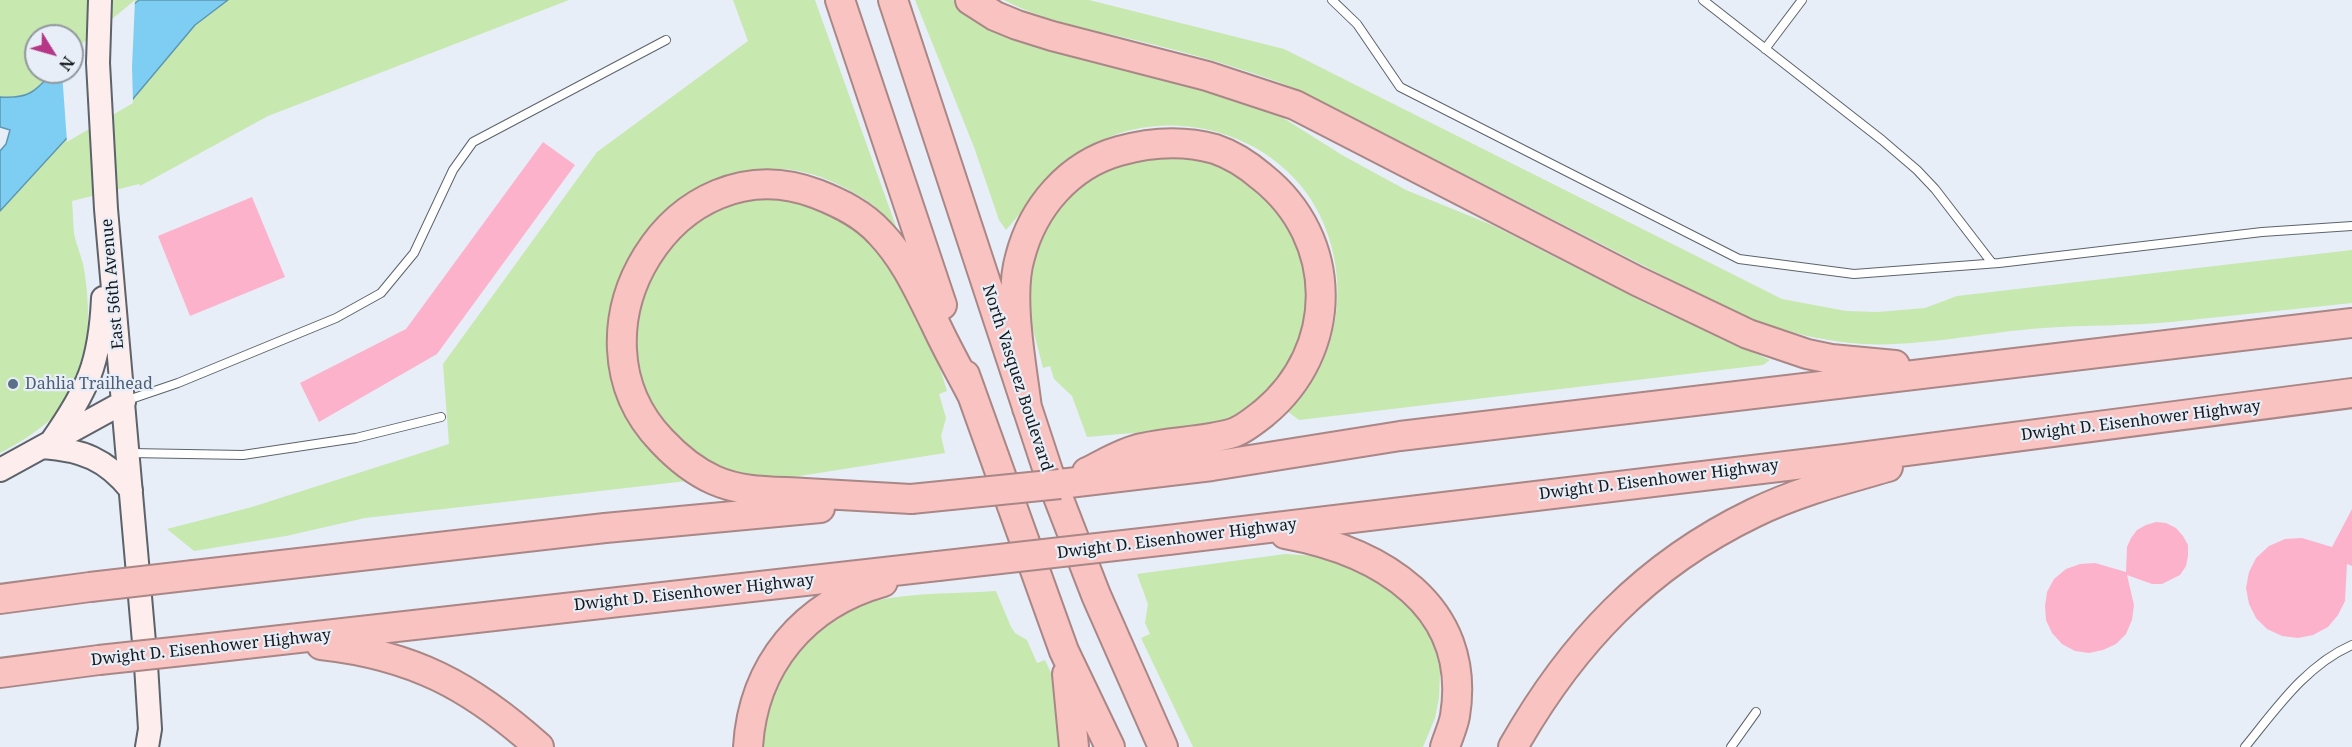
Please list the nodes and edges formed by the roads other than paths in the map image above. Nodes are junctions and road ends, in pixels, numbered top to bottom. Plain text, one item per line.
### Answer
1 (100, 0) edge
2 (840, 0) edge
3 (893, 0) edge
4 (970, 0) edge
5 (1332, 0) edge
6 (1703, 0) edge
7 (1802, 0) edge
8 (666, 40) dead end
9 (1765, 49) junction
10 (106, 209) junction
11 (2352, 226) edge
12 (1992, 263) junction
13 (2352, 323) edge
14 (1981, 369) junction
15 (971, 393) junction
16 (2352, 393) edge
17 (124, 402) junction
18 (1027, 408) junction
19 (441, 417) dead end
20 (1996, 440) junction
21 (47, 445) junction
22 (128, 453) junction
23 (1144, 460) junction
24 (0, 470) edge
25 (131, 490) junction
26 (911, 499) junction
27 (1262, 530) junction
28 (938, 566) junction
29 (0, 599) edge
30 (268, 640) junction
31 (2352, 645) edge
32 (1064, 651) junction
33 (0, 673) edge
34 (1130, 676) junction
35 (1756, 712) dead end
36 (150, 745) edge
37 (539, 747) edge
38 (748, 747) edge
39 (1074, 747) edge
40 (1110, 747) edge
41 (1163, 747) edge
42 (1180, 747) edge
43 (1445, 747) edge
44 (1513, 747) edge
45 (1731, 747) edge
46 (2245, 747) edge

1 - 10 main road, East 56th Avenue
2 - 15 highway
3 - 18 highway, North Vasquez Boulevard
4 - 14 highway
5 - 12 lane
6 - 9 lane
7 - 9 lane
8 - 17 lane
9 - 12 lane
10 - 17 main road, East 56th Avenue
10 - 21 main road
11 - 12 lane
13 - 14 highway
14 - 23 highway
15 - 26 highway
15 - 32 highway
16 - 20 highway, Dwight D. Eisenhower Highway
17 - 21 main road
17 - 22 main road, East 56th Avenue
18 - 23 highway
18 - 34 highway, North Vasquez Boulevard
19 - 22 lane
20 - 27 highway, Dwight D. Eisenhower Highway
20 - 44 highway
21 - 24 main road
21 - 25 main road
22 - 25 main road, East 56th Avenue
23 - 26 highway, bridge
25 - 36 main road, East 56th Avenue
26 - 29 highway, bridge
27 - 28 highway, Dwight D. Eisenhower Highway, bridge
27 - 43 highway
28 - 30 highway, Dwight D. Eisenhower Highway
28 - 38 highway
30 - 33 highway, Dwight D. Eisenhower Highway, bridge
30 - 37 highway
31 - 46 lane
32 - 39 highway
32 - 40 highway
34 - 41 highway, North Vasquez Boulevard
34 - 42 highway
35 - 45 lane

